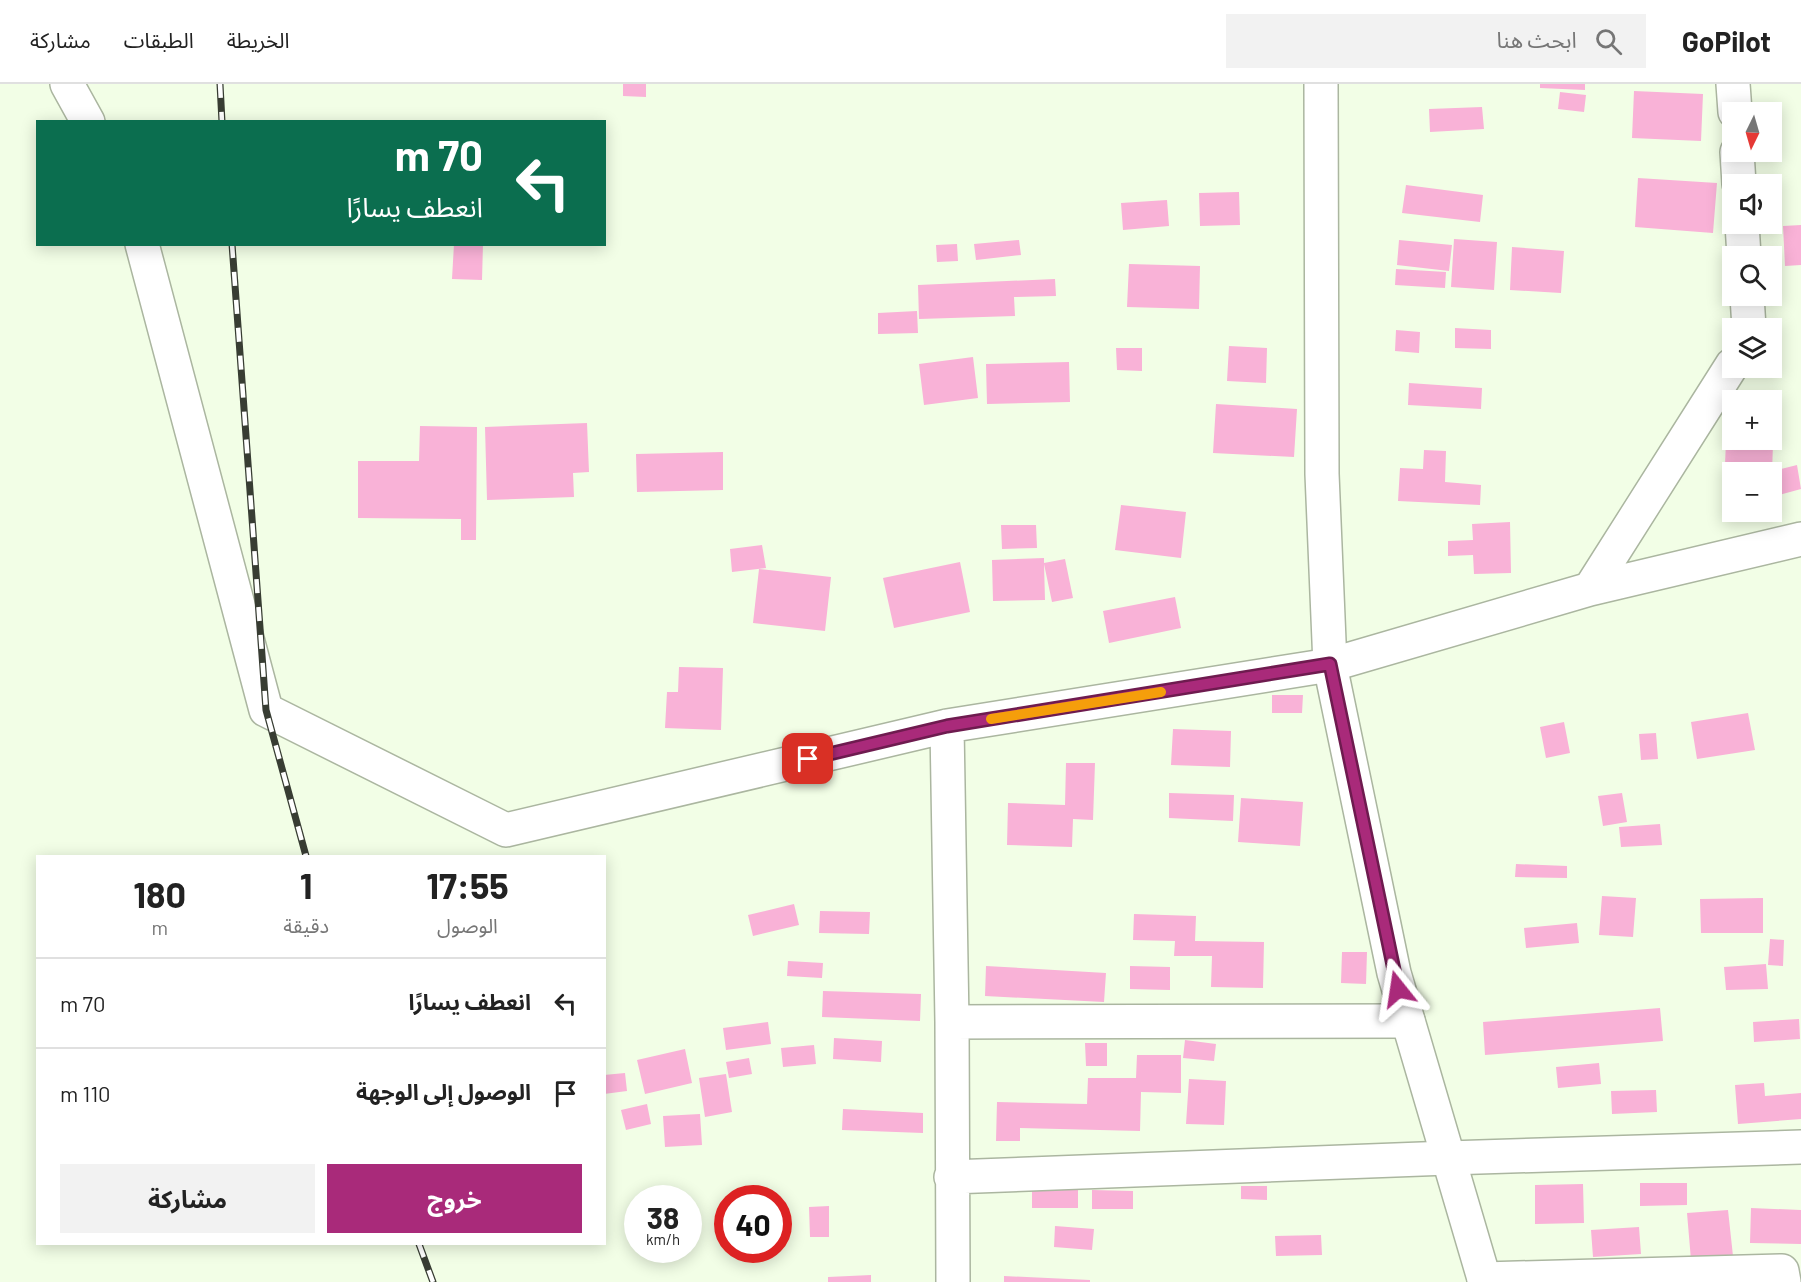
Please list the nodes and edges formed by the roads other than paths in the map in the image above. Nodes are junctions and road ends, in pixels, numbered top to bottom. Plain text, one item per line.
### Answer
1 (67, 84) edge
2 (1321, 84) edge
3 (1733, 84) edge
4 (1734, 102) edge
5 (87, 120) edge
6 (143, 246) edge
7 (1724, 378) edge
8 (1801, 539) edge
9 (1590, 589) junction
10 (1330, 664) junction
11 (947, 726) junction
12 (1408, 1021) junction
13 (952, 1022) junction
14 (1801, 1147) edge
15 (1448, 1158) junction
16 (951, 1178) junction
17 (1485, 1280) edge
18 (953, 1282) edge
19 (1784, 1282) edge

1 - 5 street
2 - 10 street
3 - 4 street
6 - 11 street
7 - 9 street
8 - 9 street
9 - 10 street
10 - 11 street
10 - 12 street
11 - 13 street
12 - 13 street
12 - 15 street
13 - 16 street
14 - 15 street
15 - 16 street
15 - 17 street
16 - 18 street
17 - 19 street

